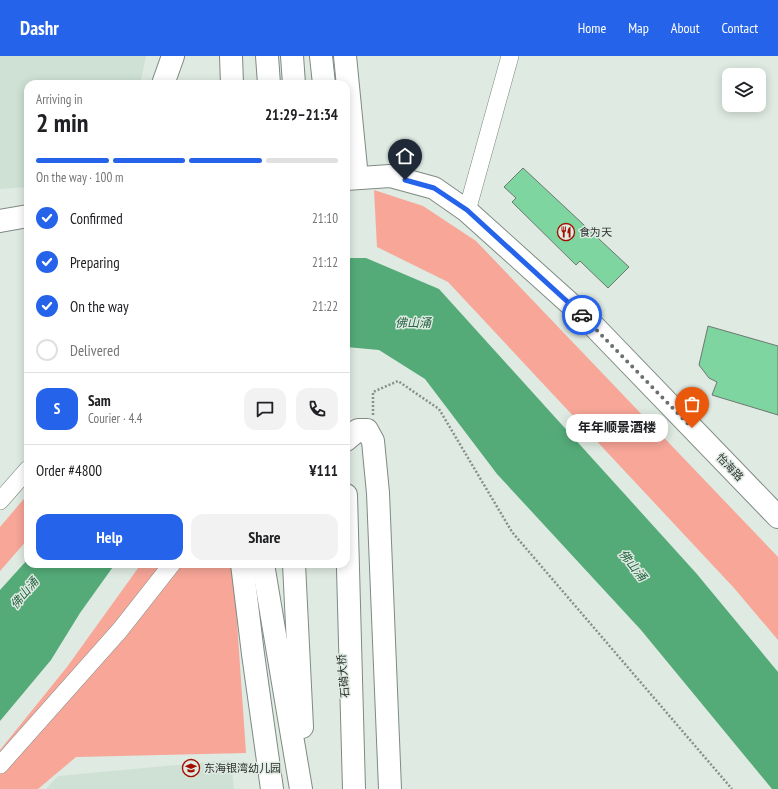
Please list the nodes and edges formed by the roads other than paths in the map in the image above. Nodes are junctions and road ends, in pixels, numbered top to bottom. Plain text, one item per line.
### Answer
1 (173, 56) edge
2 (231, 56) edge
3 (268, 56) edge
4 (292, 56) edge
5 (322, 56) edge
6 (345, 56) edge
7 (510, 56) edge
8 (164, 80) edge
9 (232, 80) edge
10 (269, 80) edge
11 (294, 80) edge
12 (324, 80) edge
13 (346, 80) edge
14 (350, 143) edge
15 (352, 178) edge
16 (467, 210) junction
17 (24, 217) edge
18 (0, 220) edge
19 (350, 437) edge
20 (24, 474) edge
21 (0, 501) edge
22 (778, 517) edge
23 (169, 568) edge
24 (242, 568) edge
25 (264, 568) edge
26 (294, 568) edge
27 (334, 568) edge
28 (348, 568) edge
29 (0, 765) edge
30 (272, 789) edge
31 (301, 789) edge
32 (306, 789) edge
33 (353, 789) edge
34 (390, 789) edge

1 - 8 main road
2 - 9 main road
3 - 10 main road
4 - 11 main road
5 - 12 main road
6 - 13 main road
7 - 16 street
14 - 15 main road
15 - 16 main road, 怡海路
16 - 22 main road, 怡海路
17 - 18 main road
19 - 34 main road
20 - 21 street
23 - 29 street
24 - 30 main road
25 - 31 main road
26 - 32 main road
27 - 33 main road, 石𬒔大桥
28 - 33 main road

